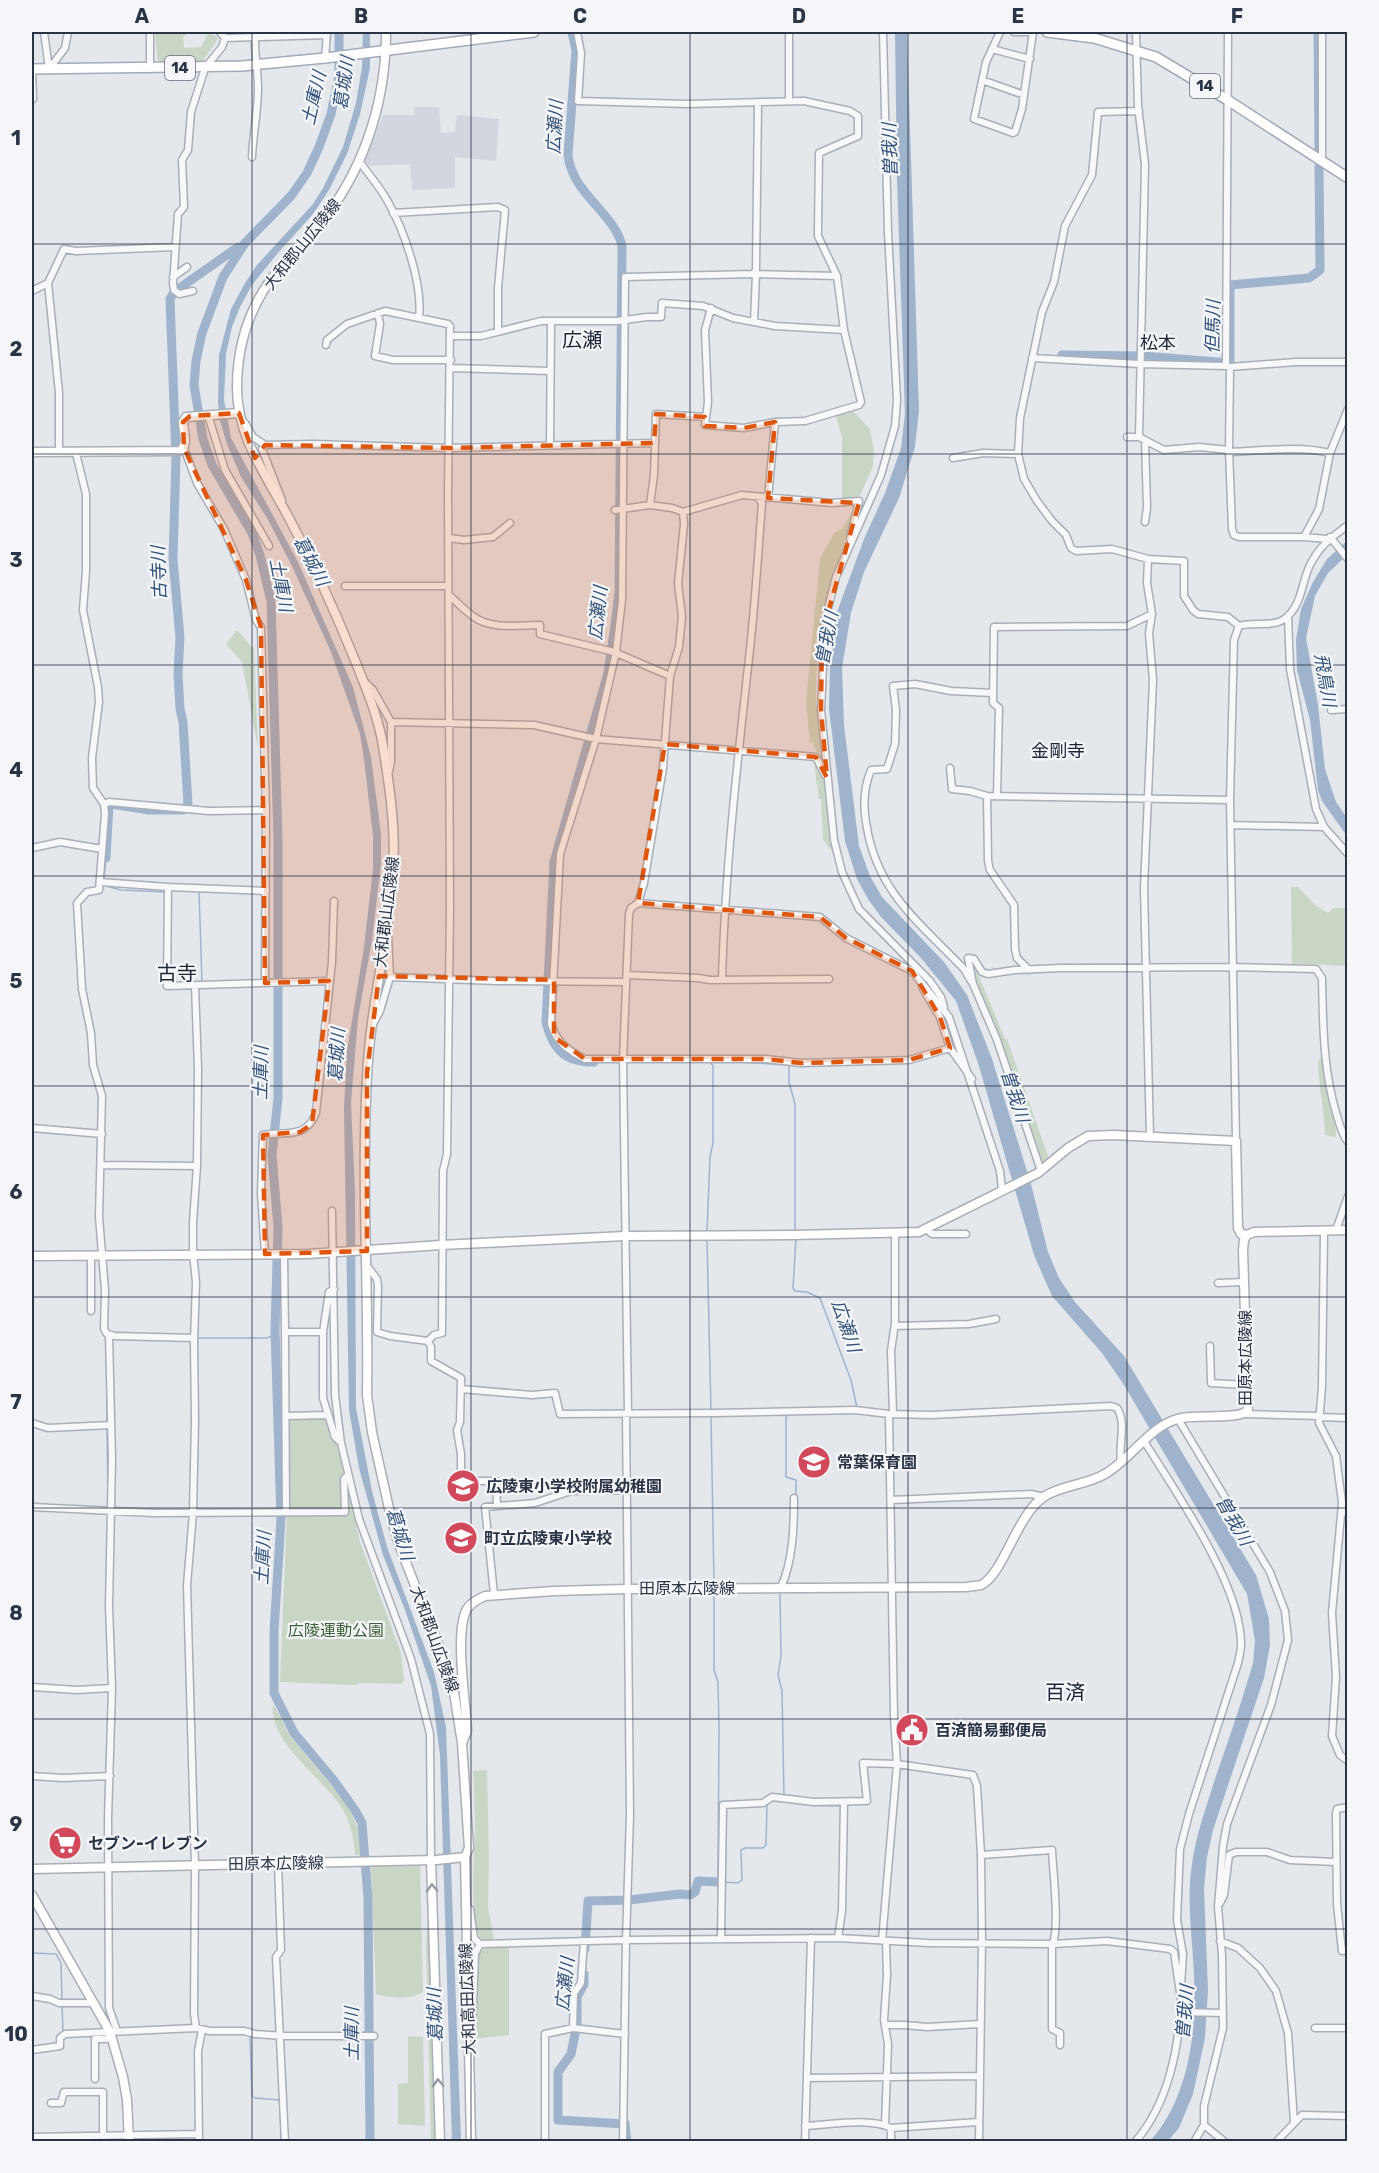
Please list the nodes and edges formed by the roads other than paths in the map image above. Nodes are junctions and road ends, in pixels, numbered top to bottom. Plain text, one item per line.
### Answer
1 (44, 32) edge
2 (68, 32) edge
3 (150, 32) edge
4 (220, 32) edge
5 (386, 32) edge
6 (534, 32) edge
7 (578, 32) edge
8 (789, 32) edge
9 (883, 32) edge
10 (1000, 32) edge
11 (1014, 32) edge
12 (1033, 32) edge
13 (1047, 32) edge
14 (1136, 32) edge
15 (1228, 32) edge
16 (1322, 32) edge
17 (327, 33) edge
18 (299, 34) edge
19 (255, 35) edge
20 (225, 38) junction
21 (992, 49) junction
22 (1136, 50) junction
23 (383, 51) junction
24 (327, 58) junction
25 (1030, 59) junction
26 (256, 65) junction
27 (205, 68) junction
28 (32, 69) edge
29 (49, 69) junction
30 (150, 69) junction
31 (982, 80) junction
32 (1024, 94) junction
33 (32, 99) edge
34 (1226, 99) junction
35 (789, 101) junction
36 (758, 102) junction
37 (1138, 111) junction
38 (252, 156) dead end
39 (360, 162) junction
40 (1322, 162) junction
41 (1347, 178) edge
42 (393, 213) junction
43 (175, 246) junction
44 (187, 267) dead end
45 (755, 274) junction
46 (837, 276) junction
47 (173, 277) junction
48 (48, 283) junction
49 (32, 291) edge
50 (193, 291) dead end
51 (711, 308) junction
52 (378, 313) junction
53 (419, 318) junction
54 (551, 321) junction
55 (622, 321) junction
56 (754, 322) junction
57 (844, 330) junction
58 (498, 332) junction
59 (451, 336) junction
60 (326, 345) dead end
61 (1032, 358) junction
62 (450, 360) junction
63 (1347, 362) edge
64 (1140, 364) junction
65 (1228, 366) junction
66 (451, 368) junction
67 (550, 371) junction
68 (1347, 409) edge
69 (239, 412) junction
70 (208, 415) junction
71 (705, 417) junction
72 (775, 422) junction
73 (1127, 437) dead end
74 (1142, 438) junction
75 (620, 443) junction
76 (654, 443) junction
77 (265, 445) junction
78 (550, 445) junction
79 (184, 448) junction
80 (449, 448) junction
81 (1229, 451) junction
82 (32, 452) edge
83 (58, 452) junction
84 (76, 453) junction
85 (1330, 453) junction
86 (1018, 454) junction
87 (953, 458) dead end
88 (758, 497) junction
89 (768, 498) junction
90 (650, 505) junction
91 (620, 510) junction
92 (286, 511) junction
93 (682, 512) junction
94 (1145, 522) dead end
95 (510, 523) dead end
96 (1347, 525) edge
97 (1304, 537) junction
98 (449, 538) junction
99 (1329, 538) junction
100 (850, 543) junction
101 (269, 546) dead end
102 (1347, 559) edge
103 (1148, 560) junction
104 (345, 586) dead end
105 (448, 586) junction
106 (449, 595) junction
107 (1152, 615) junction
108 (1288, 616) junction
109 (1239, 626) junction
110 (613, 651) junction
111 (670, 676) junction
112 (363, 680) junction
113 (993, 693) junction
114 (1347, 709) edge
115 (1331, 710) dead end
116 (391, 722) junction
117 (449, 723) junction
118 (595, 739) junction
119 (665, 744) junction
120 (738, 750) junction
121 (950, 768) dead end
122 (387, 777) junction
123 (827, 778) junction
124 (987, 796) junction
125 (997, 796) junction
126 (1146, 798) junction
127 (1230, 800) junction
128 (104, 804) junction
129 (266, 810) junction
130 (1231, 825) junction
131 (1324, 826) junction
132 (32, 848) edge
133 (102, 849) junction
134 (1347, 855) edge
135 (100, 882) junction
136 (168, 887) junction
137 (266, 891) junction
138 (334, 901) dead end
139 (638, 903) junction
140 (724, 910) junction
141 (388, 920) junction
142 (902, 953) junction
143 (1232, 967) junction
144 (1146, 968) junction
145 (1029, 970) junction
146 (912, 971) junction
147 (390, 976) junction
148 (449, 978) junction
149 (627, 979) junction
150 (829, 979) dead end
151 (722, 980) junction
152 (330, 981) junction
153 (551, 981) junction
154 (268, 983) junction
155 (973, 984) junction
156 (195, 986) junction
157 (944, 1008) junction
158 (371, 1028) junction
159 (950, 1048) junction
160 (624, 1062) junction
161 (972, 1079) junction
162 (32, 1128) edge
163 (102, 1134) junction
164 (1150, 1137) junction
165 (1236, 1141) junction
166 (1347, 1142) edge
167 (102, 1165) junction
168 (197, 1166) junction
169 (1039, 1172) junction
170 (1004, 1189) junction
171 (1347, 1196) edge
172 (332, 1210) dead end
173 (926, 1229) junction
174 (1336, 1230) junction
175 (1347, 1230) edge
176 (1324, 1232) junction
177 (895, 1233) junction
178 (966, 1234) dead end
179 (1246, 1235) junction
180 (625, 1236) junction
181 (441, 1245) junction
182 (367, 1251) junction
183 (332, 1253) junction
184 (193, 1254) junction
185 (265, 1254) junction
186 (284, 1254) junction
187 (92, 1255) junction
188 (103, 1255) junction
189 (32, 1256) edge
190 (367, 1266) junction
191 (1244, 1282) junction
192 (1218, 1283) dead end
193 (334, 1288) junction
194 (91, 1311) dead end
195 (996, 1319) dead end
196 (895, 1326) junction
197 (285, 1332) junction
198 (323, 1332) junction
199 (109, 1335) junction
200 (194, 1340) junction
201 (428, 1341) junction
202 (1210, 1346) dead end
203 (1247, 1384) junction
204 (461, 1389) junction
205 (891, 1413) junction
206 (627, 1414) junction
207 (1244, 1414) junction
208 (328, 1415) junction
209 (286, 1416) junction
210 (1319, 1417) junction
211 (1347, 1418) edge
212 (1176, 1420) junction
213 (32, 1423) edge
214 (111, 1425) junction
215 (1147, 1438) junction
216 (341, 1443) junction
217 (1121, 1463) junction
218 (348, 1474) junction
219 (626, 1490) junction
220 (1044, 1497) junction
221 (794, 1498) dead end
222 (891, 1500) junction
223 (1342, 1502) junction
224 (497, 1505) junction
225 (32, 1507) edge
226 (111, 1511) junction
227 (193, 1512) junction
228 (286, 1512) junction
229 (1347, 1516) edge
230 (781, 1587) junction
231 (892, 1587) junction
232 (627, 1588) junction
233 (494, 1594) junction
234 (32, 1687) edge
235 (110, 1688) junction
236 (462, 1743) junction
237 (1347, 1761) edge
238 (897, 1764) junction
239 (32, 1776) edge
240 (107, 1776) junction
241 (844, 1802) junction
242 (1347, 1807) edge
243 (981, 1855) junction
244 (463, 1858) junction
245 (433, 1860) junction
246 (1336, 1862) junction
247 (278, 1863) junction
248 (195, 1866) junction
249 (108, 1868) junction
250 (32, 1869) edge
251 (466, 1885) junction
252 (32, 1895) edge
253 (1218, 1907) junction
254 (721, 1938) junction
255 (812, 1938) junction
256 (838, 1938) junction
257 (626, 1940) junction
258 (584, 1941) junction
259 (884, 1941) junction
260 (1220, 1941) junction
261 (982, 1943) junction
262 (480, 1944) junction
263 (1053, 1944) junction
264 (1347, 1950) edge
265 (32, 1996) edge
266 (1181, 1999) junction
267 (94, 2003) junction
268 (1183, 2013) junction
269 (1220, 2013) junction
270 (980, 2024) junction
271 (885, 2025) junction
272 (573, 2028) junction
273 (1315, 2028) dead end
274 (1347, 2028) edge
275 (200, 2030) junction
276 (109, 2032) junction
277 (626, 2034) junction
278 (280, 2035) junction
279 (374, 2036) dead end
280 (1060, 2045) dead end
281 (32, 2050) edge
282 (469, 2055) junction
283 (979, 2076) junction
284 (807, 2078) junction
285 (886, 2078) junction
286 (95, 2079) dead end
287 (51, 2103) dead end
288 (1347, 2116) edge
289 (978, 2122) junction
290 (1294, 2122) junction
291 (805, 2126) junction
292 (1204, 2126) junction
293 (888, 2127) junction
294 (200, 2134) junction
295 (103, 2136) junction
296 (32, 2137) edge
297 (129, 2139) edge
298 (200, 2142) edge
299 (285, 2142) edge
300 (440, 2142) edge
301 (471, 2142) edge
302 (545, 2142) edge
303 (623, 2142) edge
304 (805, 2142) edge
305 (891, 2142) edge
306 (979, 2142) edge
307 (1135, 2142) edge
308 (1194, 2142) edge
309 (1225, 2142) edge
310 (1276, 2142) edge

1 - 29 street
2 - 29 street
3 - 30 street
4 - 20 street
5 - 23 main road, 大和郡山広陵線
6 - 23 main road, 14
7 - 36 street
8 - 35 street
9 - 100 street
10 - 21 street
11 - 12 street
12 - 25 street
13 - 22 main road, 14
14 - 22 street
15 - 34 street
16 - 40 street
17 - 18 street
17 - 24 street
18 - 19 street
19 - 20 street
19 - 26 street
20 - 27 street
21 - 25 street
21 - 31 street
22 - 34 main road, 14
22 - 37 street
23 - 24 main road, 14
23 - 39 main road, 大和郡山広陵線
24 - 26 main road, 14
25 - 32 street
26 - 27 main road, 14
26 - 38 street
27 - 30 main road, 14
27 - 43 street
28 - 29 main road, 14
28 - 33 street
29 - 30 main road, 14
31 - 32 street
31 - 32 street
34 - 40 main road, 14
34 - 65 street
35 - 36 street
35 - 46 street
36 - 45 street
37 - 61 street
37 - 64 street
39 - 42 street
39 - 69 main road, 大和郡山広陵線
40 - 41 main road, 14
42 - 53 street
42 - 58 street
43 - 47 street
43 - 48 street
44 - 47 street
45 - 46 street
45 - 55 street
45 - 56 street
46 - 57 street
47 - 50 street
48 - 49 street
48 - 83 street
51 - 55 street
51 - 56 street
51 - 71 street
52 - 53 street
52 - 60 street
52 - 62 street
53 - 59 street
54 - 55 street
54 - 58 street
54 - 67 street
55 - 75 street
56 - 57 street
57 - 72 street
58 - 59 street
59 - 62 street
61 - 64 street
61 - 86 street
62 - 66 street
63 - 65 street
64 - 65 street
64 - 74 street
65 - 81 street
66 - 67 street
66 - 80 street
67 - 78 street
68 - 85 street
69 - 70 main road
69 - 77 street
69 - 92 main road, 大和郡山広陵線
70 - 79 main road
70 - 101 street
71 - 72 street
71 - 76 street
72 - 89 street
73 - 74 street
74 - 81 street
74 - 94 street
75 - 76 street
75 - 78 street
75 - 91 street
76 - 90 street
77 - 80 street
77 - 92 street
78 - 80 street
79 - 84 main road
79 - 129 street
80 - 98 street
81 - 85 street
81 - 97 street
82 - 83 main road
83 - 84 main road
84 - 128 street
85 - 97 street
86 - 87 street
86 - 103 street
88 - 89 street
88 - 93 street
88 - 120 street
89 - 100 street
90 - 91 street
90 - 93 street
91 - 110 street
92 - 112 main road, 大和郡山広陵線
93 - 111 street
95 - 98 street
96 - 99 street
97 - 99 street
98 - 105 street
99 - 102 street
99 - 108 street
100 - 123 street
103 - 107 street
103 - 109 street
104 - 105 street
105 - 106 street
106 - 110 street
106 - 117 street
107 - 113 street
107 - 126 street
108 - 109 street
108 - 131 street
109 - 127 street
110 - 111 street
110 - 118 street
111 - 119 street
112 - 116 street
112 - 122 main road, 大和郡山広陵線
113 - 125 street
113 - 155 street
114 - 115 street
116 - 117 street
116 - 122 street
117 - 118 street
117 - 148 street
118 - 119 street
118 - 153 street
119 - 120 street
119 - 139 street
120 - 123 street
120 - 140 street
121 - 124 street
122 - 141 main road, 大和郡山広陵線
123 - 142 street
124 - 125 street
124 - 145 street
125 - 126 street
126 - 127 street
126 - 144 street
127 - 130 street
128 - 129 street
128 - 133 street
129 - 137 street
130 - 131 street
130 - 143 street
131 - 134 street
132 - 133 street
133 - 135 street
135 - 136 street
135 - 163 street
136 - 137 street
136 - 156 street
137 - 154 street
138 - 152 street
139 - 140 street
139 - 149 street
140 - 146 street
140 - 151 street
141 - 147 street
141 - 158 main road, 大和郡山広陵線
142 - 146 street
142 - 157 street
143 - 144 street
143 - 165 street
143 - 166 street
144 - 145 street
144 - 164 street
145 - 155 street
146 - 157 street
146 - 159 street
147 - 148 street
147 - 158 street
148 - 153 street
148 - 181 street
149 - 151 street
149 - 153 street
149 - 160 street
150 - 151 street
152 - 154 street
152 - 185 street
153 - 160 street
154 - 156 street
155 - 169 street
156 - 168 street
157 - 161 street
158 - 182 main road, 大和郡山広陵線
159 - 160 street
159 - 161 street
160 - 180 street
161 - 170 street
162 - 163 street
163 - 167 street
164 - 165 main road
164 - 169 main road
165 - 179 main road
167 - 168 street
167 - 188 street
168 - 184 street
169 - 170 main road
170 - 173 main road
171 - 174 street
172 - 183 street
173 - 177 main road
173 - 178 street
174 - 175 main road
174 - 176 main road
176 - 179 main road
176 - 210 street
177 - 180 main road
177 - 196 street
179 - 191 main road, 田原本広陵線
180 - 181 main road
180 - 206 street
181 - 182 main road
181 - 201 street
182 - 183 main road
182 - 190 main road, 大和郡山広陵線
183 - 186 main road
183 - 193 street
184 - 185 main road
184 - 188 main road
184 - 200 street
185 - 186 main road
186 - 197 street
187 - 188 main road
187 - 189 main road
187 - 194 street
188 - 199 street
190 - 201 street
190 - 236 main road, 大和郡山広陵線
191 - 192 street
191 - 203 main road, 田原本広陵線
193 - 198 street
193 - 216 street
195 - 196 street
196 - 205 street
197 - 198 street
197 - 209 street
198 - 208 street
199 - 200 street
199 - 214 street
200 - 227 street
201 - 204 street
202 - 203 street
203 - 207 main road, 田原本広陵線
204 - 206 street
204 - 224 street
205 - 206 street
205 - 217 street
205 - 222 street
206 - 219 street
207 - 210 street
207 - 212 main road, 田原本広陵線
208 - 209 street
208 - 216 street
209 - 228 street
210 - 211 street
210 - 223 street
212 - 215 main road, 田原本広陵線
212 - 253 street
213 - 214 street
214 - 226 street
215 - 217 main road, 田原本広陵線
215 - 266 street
216 - 218 street
217 - 220 main road, 田原本広陵線
218 - 228 street
218 - 245 street
219 - 224 street
219 - 232 street
220 - 222 street
220 - 231 main road, 田原本広陵線
221 - 230 street
222 - 231 street
223 - 229 street
223 - 237 street
224 - 233 street
225 - 226 street
226 - 227 street
226 - 235 street
227 - 228 street
227 - 248 street
230 - 231 main road, 田原本広陵線
230 - 232 main road, 田原本広陵線
231 - 238 street
232 - 233 main road, 田原本広陵線
232 - 257 street
233 - 236 main road, 田原本広陵線
234 - 235 street
235 - 240 street
236 - 244 main road, 田原本広陵線
238 - 241 street
238 - 243 street
238 - 259 street
239 - 240 street
240 - 249 street
241 - 254 street
241 - 256 street
242 - 246 street
243 - 261 street
243 - 263 street
244 - 245 main road, 田原本広陵線
244 - 251 main road, 大和高田広陵線
245 - 247 main road, 田原本広陵線
300 -> 245 main road, 大和高田広陵線
246 - 253 street
246 - 264 street
247 - 248 main road, 田原本広陵線
247 - 278 street
248 - 249 main road, 田原本広陵線
248 - 275 street
249 - 250 main road, 田原本広陵線
249 - 276 street
251 - 262 street
251 - 282 main road, 大和高田広陵線
252 - 267 main road
253 - 260 street
254 - 255 street
254 - 257 street
255 - 256 street
255 - 284 street
256 - 259 street
257 - 258 street
257 - 277 street
258 - 262 street
258 - 272 street
259 - 261 street
259 - 271 street
260 - 269 street
260 - 290 street
261 - 263 street
261 - 270 street
262 - 282 street
263 - 266 street
263 - 280 street
265 - 267 street
266 - 268 street
267 - 276 main road
268 - 269 street
268 - 307 street
269 - 292 street
270 - 271 street
270 - 283 street
271 - 285 street
272 - 277 street
272 - 302 street
273 - 274 street
275 - 276 street
275 - 278 street
275 - 294 street
276 - 281 street
276 - 286 street
276 - 297 main road
277 - 303 street
278 - 279 street
278 - 299 street
282 - 301 main road, 大和高田広陵線
283 - 285 street
283 - 289 street
284 - 285 street
284 - 291 street
285 - 293 street
287 - 295 street
288 - 290 street
289 - 293 street
289 - 306 street
290 - 310 street
291 - 293 street
291 - 304 street
292 - 308 street
292 - 309 street
293 - 305 street
294 - 297 street
294 - 298 street
295 - 296 street
295 - 297 street

